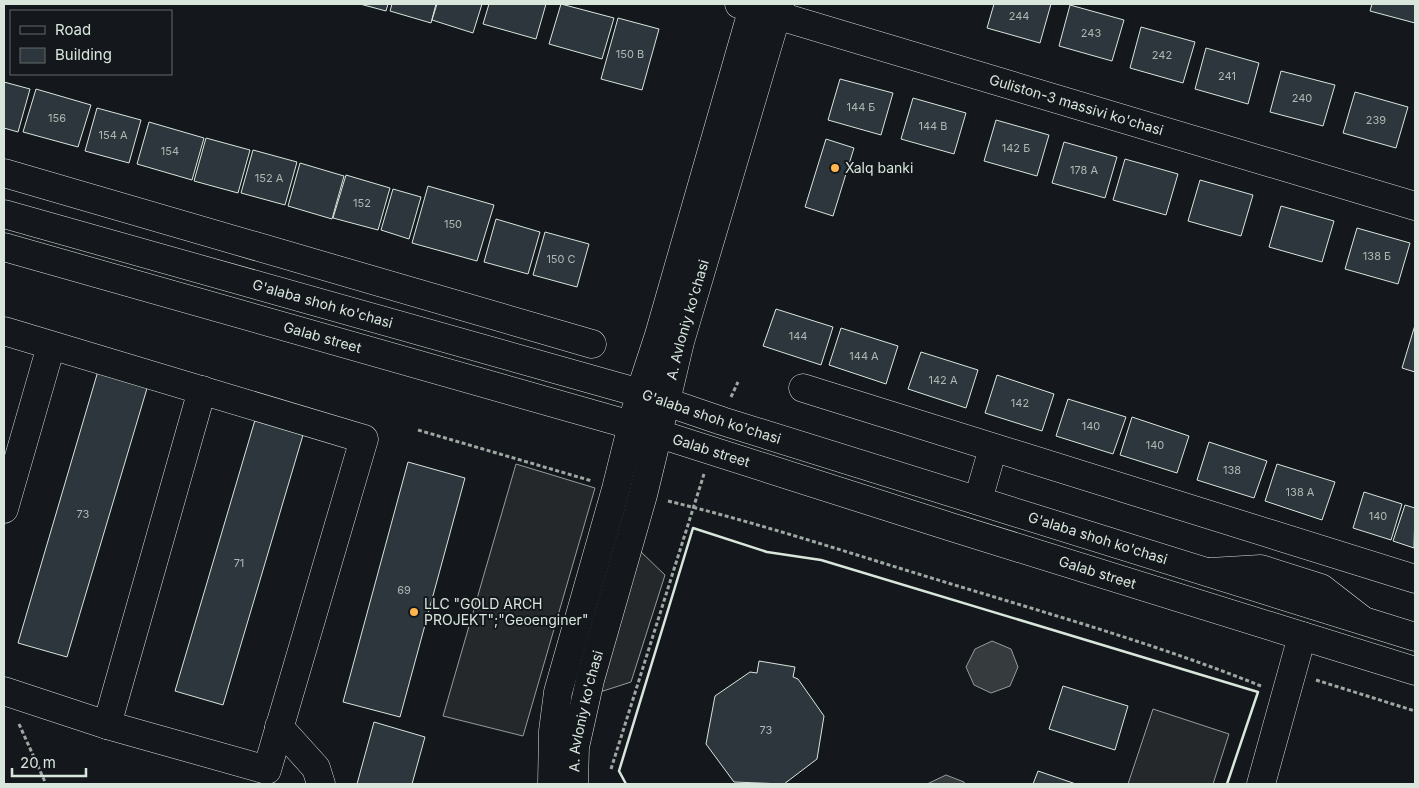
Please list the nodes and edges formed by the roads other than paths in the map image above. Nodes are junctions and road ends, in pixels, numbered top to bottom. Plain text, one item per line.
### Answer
1 (760, 7) edge
2 (4, 174) edge
3 (1415, 206) edge
4 (4, 214) edge
5 (4, 247) edge
6 (450, 303) junction
7 (4, 332) edge
8 (450, 339) junction
9 (592, 344) dead end
10 (51, 346) junction
11 (803, 388) dead end
12 (202, 390) junction
13 (640, 393) junction
14 (666, 401) junction
15 (631, 425) junction
16 (658, 434) junction
17 (994, 448) junction
18 (978, 500) junction
19 (4, 509) edge
20 (1415, 579) edge
21 (1302, 636) junction
22 (1415, 636) edge
23 (1415, 671) edge
24 (4, 691) edge
25 (107, 725) junction
26 (279, 728) junction
27 (321, 784) edge
28 (552, 784) edge
29 (574, 784) edge
30 (1261, 784) edge

1 - 3 main road, Guliston-3 massivi ko'chasi
1 - 13 main road, A. Avloniy ko'chasi
1 - 14 main road, A. Avloniy ko'chasi
2 - 6 main road
4 - 8 main road, G'alaba shoh ko'chasi
5 - 15 main road, Galab street
6 - 8 main road
6 - 9 main road
7 - 10 main road
8 - 13 main road, G'alaba shoh ko'chasi
10 - 12 main road
10 - 19 main road
11 - 17 main road
12 - 25 main road
12 - 26 main road
13 - 14 main road, G'alaba shoh ko'chasi
13 - 15 main road, A. Avloniy ko'chasi
14 - 16 main road, A. Avloniy ko'chasi
14 - 18 main road, G'alaba shoh ko'chasi
15 - 16 main road, Galab street
15 - 28 main road, A. Avloniy ko'chasi
16 - 21 main road, Galab street
16 - 29 main road, A. Avloniy ko'chasi
17 - 18 main road
17 - 20 main road
18 - 22 main road, G'alaba shoh ko'chasi
21 - 23 main road, Galab street
21 - 30 main road
24 - 25 main road
25 - 26 main road
26 - 27 main road

